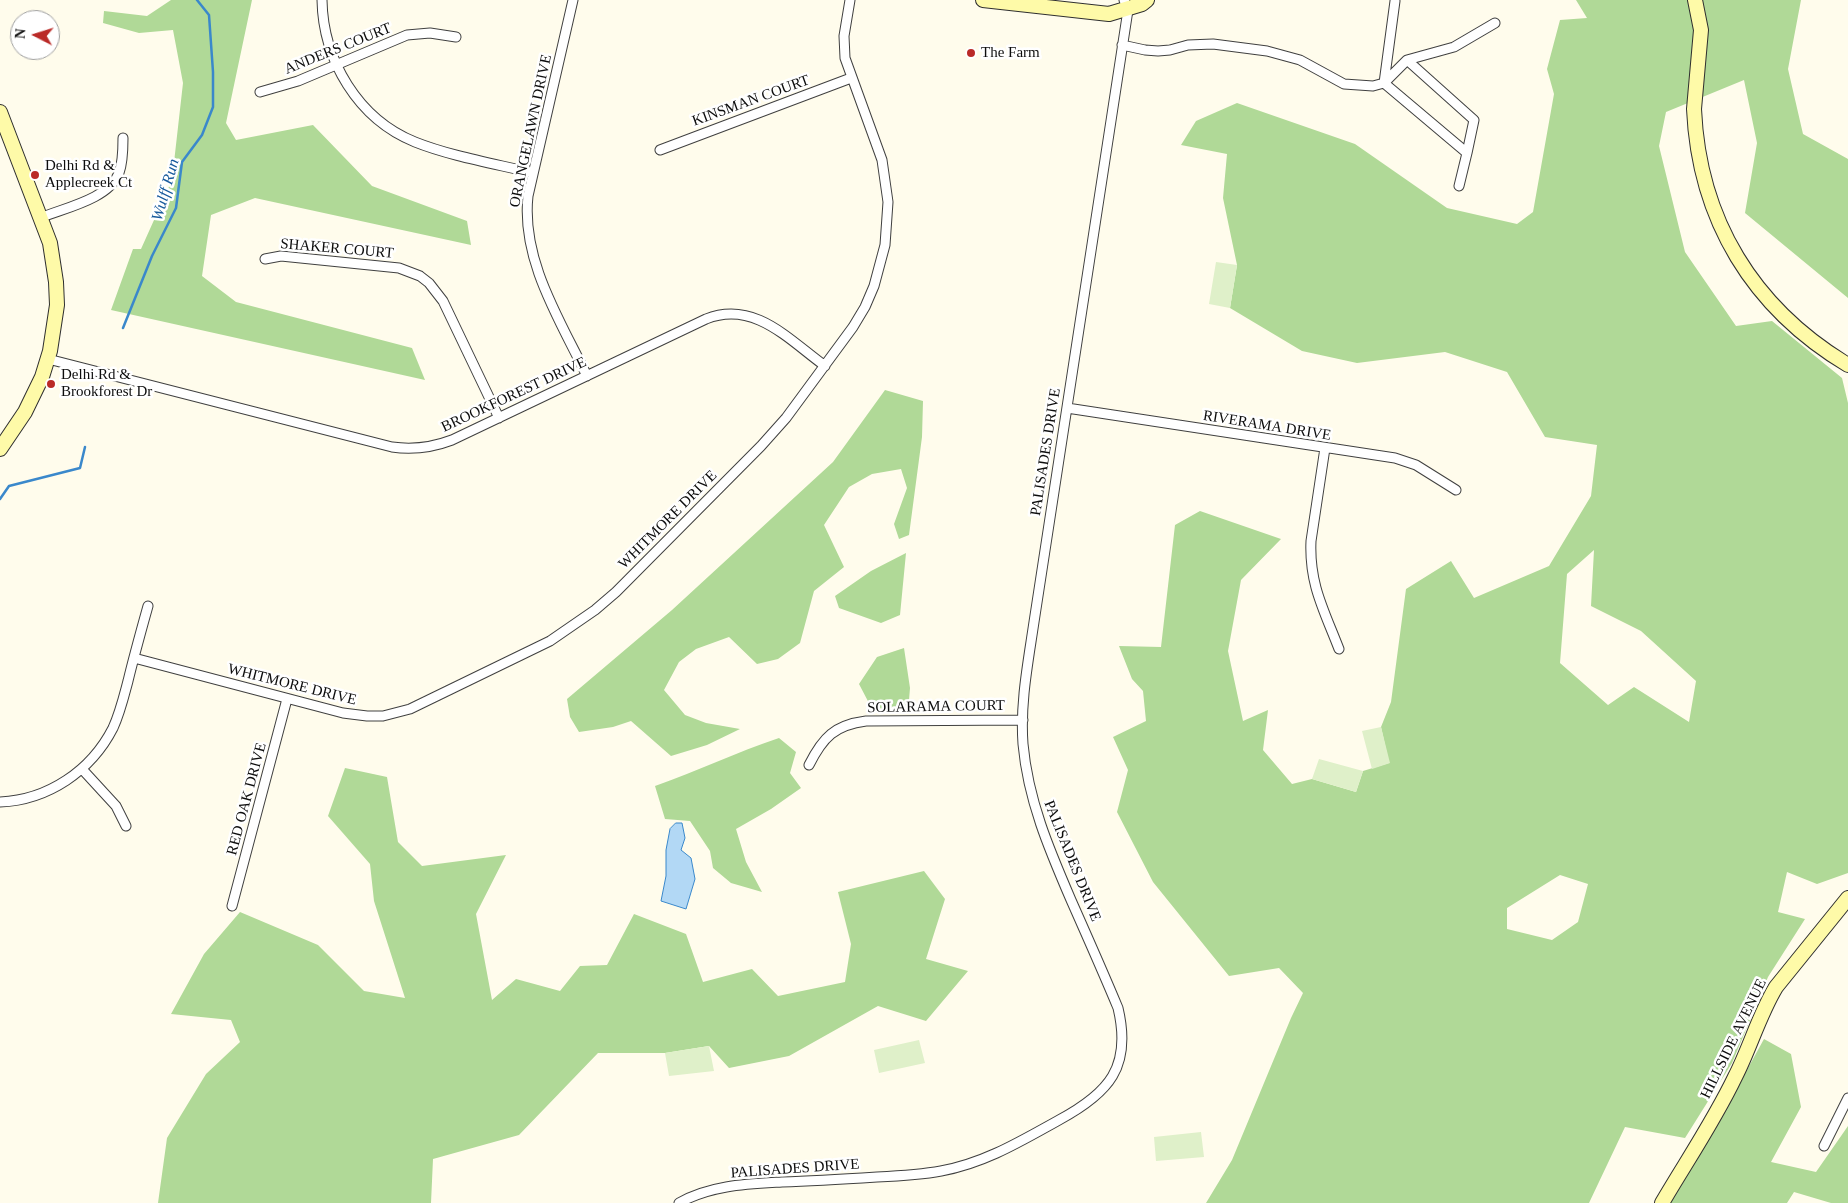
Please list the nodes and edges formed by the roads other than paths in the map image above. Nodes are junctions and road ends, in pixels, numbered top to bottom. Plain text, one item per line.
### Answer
1 (322, 0) edge
2 (574, 0) edge
3 (850, 0) edge
4 (983, 0) edge
5 (1147, 0) edge
6 (1695, 0) edge
7 (1395, 1) edge
8 (1126, 5) edge
9 (1495, 23) dead end
10 (456, 38) dead end
11 (1122, 45) junction
12 (1407, 60) junction
13 (336, 65) junction
14 (852, 78) junction
15 (1384, 83) junction
16 (260, 92) dead end
17 (0, 112) edge
18 (123, 138) dead end
19 (660, 150) dead end
20 (1468, 153) junction
21 (533, 173) junction
22 (1459, 186) dead end
23 (40, 218) junction
24 (265, 259) dead end
25 (48, 359) junction
26 (1848, 365) edge
27 (825, 366) junction
28 (587, 376) junction
29 (1067, 408) junction
30 (499, 418) junction
31 (1325, 448) junction
32 (0, 449) edge
33 (1456, 490) dead end
34 (148, 606) dead end
35 (1339, 649) dead end
36 (134, 658) junction
37 (287, 699) junction
38 (1023, 720) junction
39 (810, 765) dead end
40 (82, 769) junction
41 (0, 802) edge
42 (126, 826) dead end
43 (1848, 898) edge
44 (232, 906) dead end
45 (1847, 1103) edge
46 (1824, 1146) dead end
47 (679, 1203) edge
48 (1662, 1203) edge

1 - 13 street
2 - 21 street, ORANGELAWN DRIVE
3 - 14 street, WHITMORE DRIVE
4 - 8 street
5 - 8 street
6 - 26 street
7 - 15 street
8 - 11 street, PALISADES DRIVE
9 - 12 street
10 - 13 street, ANDERS COURT
11 - 15 street
11 - 29 street, PALISADES DRIVE
12 - 15 street
12 - 20 street
13 - 16 street, ANDERS COURT
13 - 21 street
14 - 19 street, KINSMAN COURT
14 - 27 street, WHITMORE DRIVE
15 - 20 street
17 - 23 street
18 - 23 street
20 - 22 street
21 - 28 street, ORANGELAWN DRIVE
23 - 25 street
24 - 30 street, SHAKER COURT
25 - 30 street, BROOKFOREST DRIVE
25 - 32 street
27 - 28 street, BROOKFOREST DRIVE
27 - 37 street, WHITMORE DRIVE
28 - 30 street, BROOKFOREST DRIVE
29 - 31 street, RIVERAMA DRIVE
29 - 38 street, PALISADES DRIVE
31 - 33 street, RIVERAMA DRIVE
31 - 35 street
34 - 36 street
36 - 37 street, WHITMORE DRIVE
36 - 40 street
37 - 44 street, RED OAK DRIVE
38 - 39 street, SOLARAMA COURT
38 - 47 street, PALISADES DRIVE
40 - 41 street
40 - 42 street
43 - 48 street, HILLSIDE AVENUE
45 - 46 street

